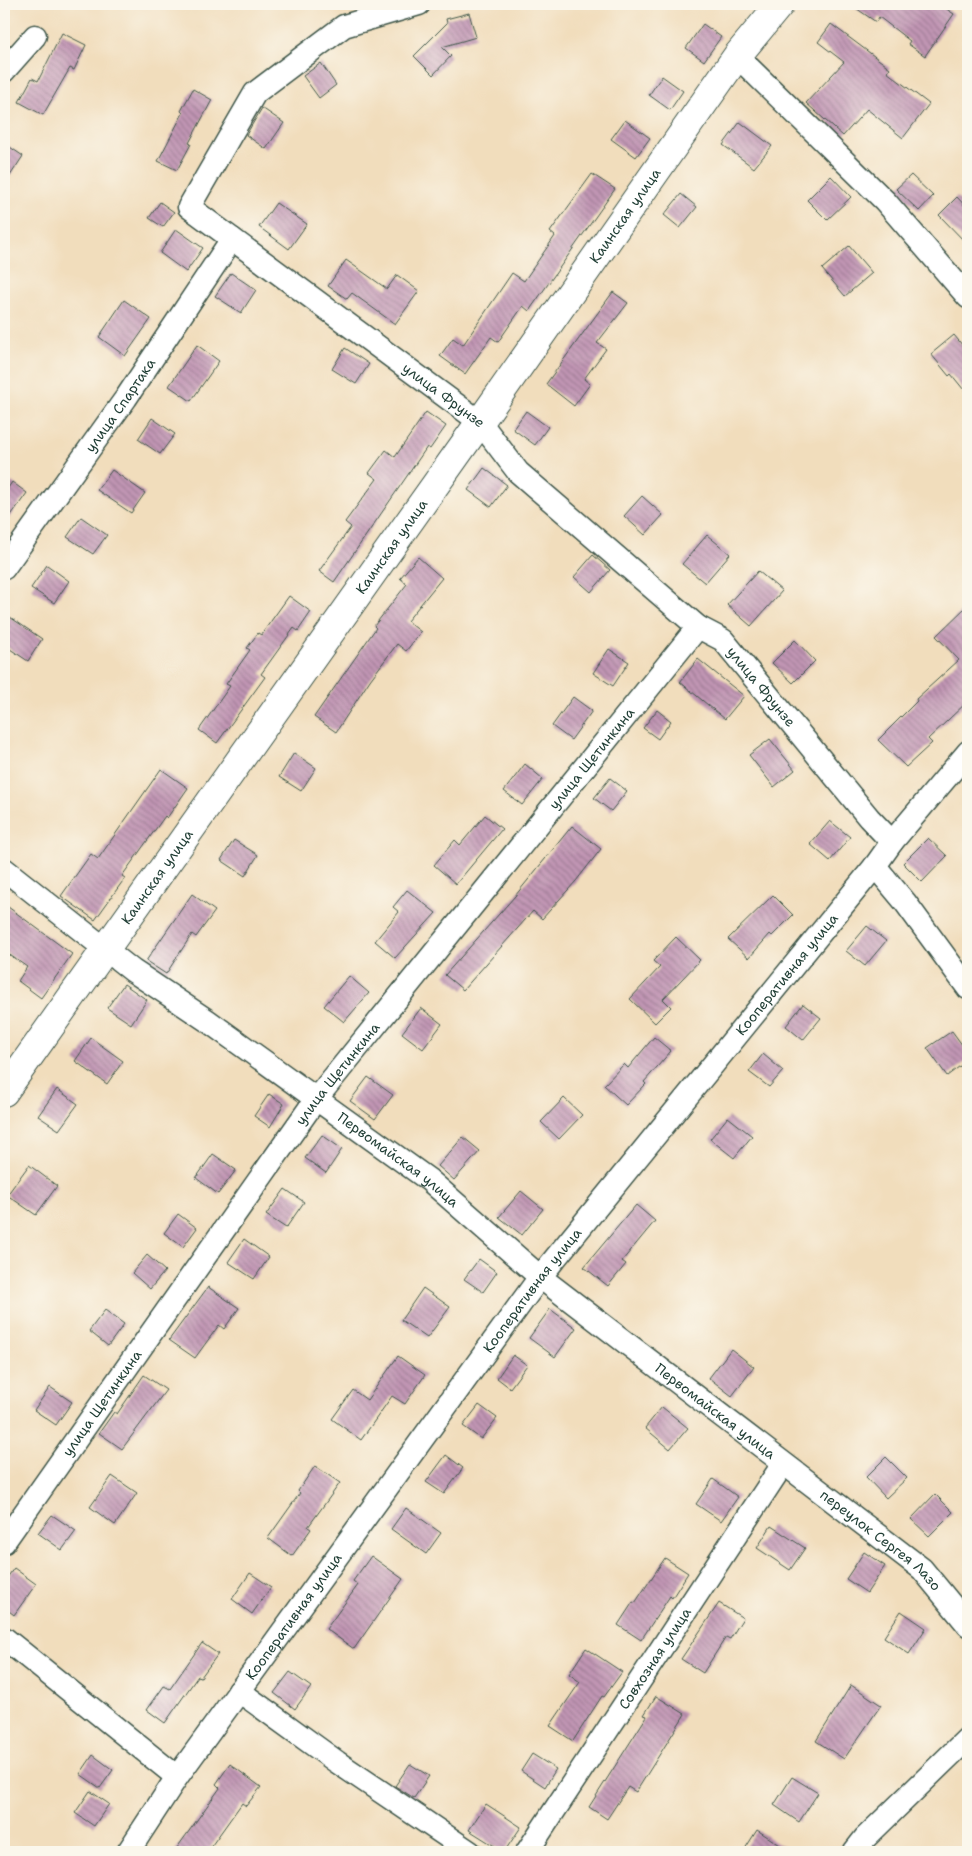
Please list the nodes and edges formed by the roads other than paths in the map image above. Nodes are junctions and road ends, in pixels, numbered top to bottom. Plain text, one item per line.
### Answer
1 (419, 4) edge
2 (780, 4) edge
3 (35, 36) dead end
4 (737, 56) junction
5 (4, 71) edge
6 (232, 239) junction
7 (968, 297) edge
8 (480, 422) junction
9 (4, 568) edge
10 (698, 627) junction
11 (968, 752) edge
12 (892, 842) junction
13 (874, 866) junction
14 (4, 869) edge
15 (106, 950) junction
16 (968, 988) edge
17 (4, 1092) edge
18 (316, 1099) junction
19 (540, 1277) junction
20 (783, 1464) junction
21 (4, 1542) edge
22 (968, 1625) edge
23 (4, 1638) edge
24 (239, 1691) junction
25 (968, 1738) edge
26 (177, 1777) junction
27 (128, 1852) edge
28 (470, 1852) edge
29 (527, 1852) edge
30 (854, 1852) edge

1 - 6 street, улица Фрунзе
2 - 4 main road, Каинская улица
3 - 5 street
4 - 7 street
4 - 8 main road, Каинская улица
6 - 8 street, улица Фрунзе
6 - 9 street, улица Спартака
8 - 10 street, улица Фрунзе
8 - 15 main road, Каинская улица
10 - 12 street, улица Фрунзе
10 - 18 street, улица Щетинкина
11 - 12 street, Кооперативная улица
12 - 13 street, Кооперативная улица
13 - 16 street
13 - 19 street, Кооперативная улица
14 - 15 street, Первомайская улица
15 - 17 main road, Каинская улица
15 - 18 street, Первомайская улица
18 - 19 street, Первомайская улица
18 - 21 street, улица Щетинкина
19 - 20 street, Первомайская улица
19 - 24 street, Кооперативная улица
20 - 22 street, переулок Сергея Лазо
20 - 29 street, Совхозная улица
23 - 26 street
24 - 26 street, Кооперативная улица
24 - 28 street
25 - 30 street
26 - 27 street, Кооперативная улица

